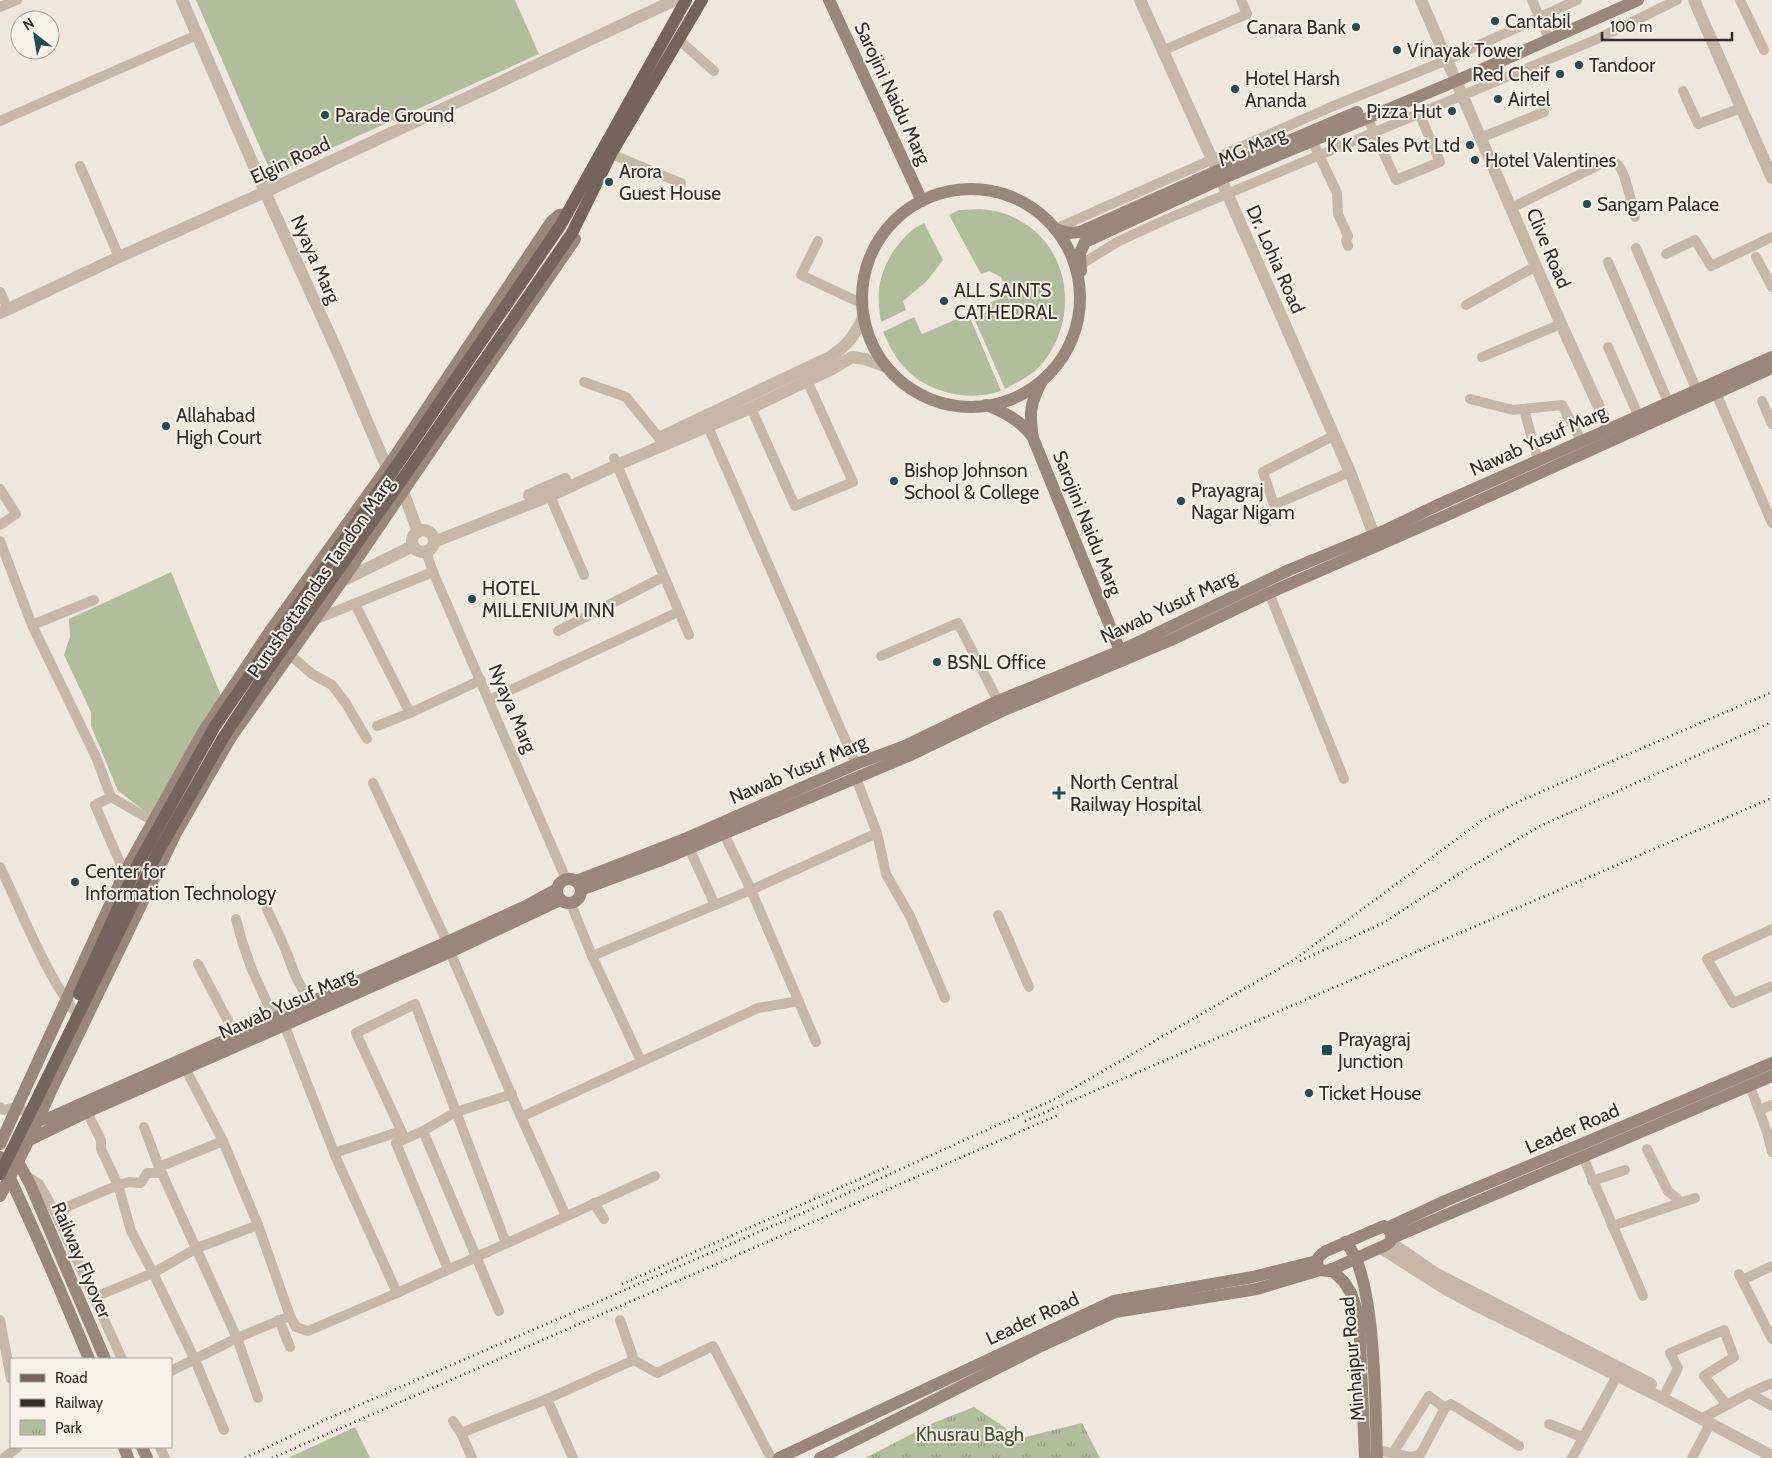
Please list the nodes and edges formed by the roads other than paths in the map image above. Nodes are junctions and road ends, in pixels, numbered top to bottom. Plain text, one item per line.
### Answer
1 (17, 0) edge
2 (182, 0) edge
3 (675, 0) edge
4 (686, 0) edge
5 (702, 0) edge
6 (830, 0) edge
7 (1140, 0) edge
8 (1241, 0) edge
9 (1421, 0) edge
10 (1532, 0) edge
11 (1577, 0) edge
12 (1621, 0) edge
13 (1638, 0) edge
14 (1677, 0) edge
15 (1694, 0) edge
16 (1740, 0) edge
17 (0, 7) edge
18 (1540, 17) junction
19 (197, 34) junction
20 (1547, 34) junction
21 (679, 40) junction
22 (1764, 50) dead end
23 (1162, 51) junction
24 (1447, 60) junction
25 (714, 70) dead end
26 (1454, 77) junction
27 (1683, 91) dead end
28 (1462, 96) junction
29 (1741, 108) junction
30 (1544, 112) dead end
31 (1419, 113) junction
32 (1367, 117) junction
33 (0, 121) edge
34 (1374, 132) junction
35 (1480, 138) junction
36 (1312, 140) junction
37 (611, 154) junction
38 (1320, 155) junction
39 (80, 166) dead end
40 (1217, 170) junction
41 (1772, 178) edge
42 (681, 183) dead end
43 (266, 192) junction
44 (1227, 194) junction
45 (922, 201) junction
46 (1511, 208) junction
47 (573, 217) junction
48 (1635, 217) dead end
49 (1055, 229) junction
50 (1772, 237) edge
51 (818, 241) dead end
52 (1348, 246) dead end
53 (1636, 248) dead end
54 (1666, 254) dead end
55 (119, 257) junction
56 (1756, 257) dead end
57 (1608, 262) dead end
58 (1082, 264) junction
59 (1536, 266) junction
60 (1080, 281) junction
61 (1772, 286) edge
62 (0, 292) edge
63 (1466, 305) dead end
64 (4, 311) edge
65 (863, 311) junction
66 (1561, 324) junction
67 (1608, 347) dead end
68 (1482, 357) dead end
69 (1772, 357) edge
70 (884, 366) junction
71 (1772, 368) edge
72 (805, 376) junction
73 (1044, 378) junction
74 (584, 382) dead end
75 (1697, 391) junction
76 (1716, 393) junction
77 (1470, 400) dead end
78 (1762, 400) dead end
79 (1669, 404) junction
80 (986, 405) junction
81 (751, 408) junction
82 (1524, 409) junction
83 (1639, 416) junction
84 (705, 421) junction
85 (1772, 424) edge
86 (1609, 429) junction
87 (1333, 436) junction
88 (659, 438) junction
89 (1033, 438) junction
90 (1582, 442) junction
91 (1538, 460) junction
92 (616, 461) junction
93 (387, 468) junction
94 (1350, 472) junction
95 (0, 489) edge
96 (403, 491) junction
97 (550, 496) junction
98 (1772, 523) edge
99 (0, 525) edge
100 (418, 532) junction
101 (1374, 535) junction
102 (0, 541) edge
103 (431, 543) junction
104 (413, 546) junction
105 (433, 572) junction
106 (584, 575) dead end
107 (664, 577) junction
108 (342, 581) junction
109 (1270, 593) junction
110 (94, 600) dead end
111 (355, 604) junction
112 (678, 612) junction
113 (314, 620) junction
114 (32, 625) junction
115 (558, 631) dead end
116 (689, 634) dead end
117 (289, 654) junction
118 (881, 656) dead end
119 (1122, 656) junction
120 (481, 680) junction
121 (489, 700) junction
122 (998, 701) junction
123 (410, 713) junction
124 (377, 726) dead end
125 (367, 739) dead end
126 (856, 764) junction
127 (856, 778) junction
128 (1344, 779) dead end
129 (373, 783) dead end
130 (111, 797) junction
131 (154, 823) junction
132 (877, 833) junction
133 (176, 834) junction
134 (724, 834) junction
135 (689, 848) junction
136 (0, 867) edge
137 (125, 872) junction
138 (574, 884) junction
139 (751, 890) junction
140 (147, 894) junction
141 (562, 898) junction
142 (715, 905) junction
143 (267, 909) dead end
144 (998, 915) dead end
145 (236, 919) dead end
146 (1772, 929) edge
147 (448, 947) junction
148 (592, 956) junction
149 (198, 964) dead end
150 (1772, 986) edge
151 (1029, 987) dead end
152 (945, 998) dead end
153 (66, 1000) junction
154 (313, 1000) junction
155 (799, 1001) junction
156 (282, 1020) junction
157 (85, 1024) junction
158 (236, 1036) junction
159 (816, 1042) dead end
160 (641, 1061) junction
161 (1772, 1063) edge
162 (184, 1068) junction
163 (1772, 1076) edge
164 (1750, 1086) junction
165 (512, 1094) junction
166 (1772, 1105) edge
167 (18, 1106) junction
168 (0, 1107) edge
169 (1759, 1110) junction
170 (87, 1112) junction
171 (456, 1112) junction
172 (521, 1117) junction
173 (38, 1120) junction
174 (144, 1127) dead end
175 (423, 1131) junction
176 (1770, 1131) edge
177 (403, 1135) junction
178 (2, 1140) edge
179 (29, 1140) junction
180 (222, 1141) junction
181 (1647, 1149) dead end
182 (1772, 1152) edge
183 (334, 1153) junction
184 (1583, 1157) junction
185 (0, 1158) edge
186 (18, 1161) junction
187 (160, 1166) junction
188 (1625, 1170) dead end
189 (25, 1175) junction
190 (5, 1176) edge
191 (655, 1176) dead end
192 (1592, 1181) junction
193 (118, 1185) junction
194 (0, 1196) edge
195 (1695, 1198) dead end
196 (1680, 1202) junction
197 (594, 1203) junction
198 (56, 1212) junction
199 (566, 1216) junction
200 (604, 1218) dead end
201 (258, 1225) junction
202 (1612, 1226) junction
203 (1369, 1232) junction
204 (1387, 1239) junction
205 (1345, 1242) junction
206 (506, 1244) junction
207 (197, 1248) junction
208 (475, 1257) junction
209 (1356, 1258) junction
210 (1772, 1266) edge
211 (1323, 1267) junction
212 (448, 1270) junction
213 (153, 1273) junction
214 (397, 1293) junction
215 (1643, 1296) dead end
216 (95, 1297) junction
217 (499, 1311) dead end
218 (290, 1316) junction
219 (1093, 1317) junction
220 (0, 1320) edge
221 (279, 1320) junction
222 (620, 1320) dead end
223 (237, 1338) junction
224 (1772, 1339) edge
225 (290, 1348) dead end
226 (89, 1358) edge
227 (105, 1358) edge
228 (122, 1358) edge
229 (195, 1360) junction
230 (634, 1360) junction
231 (172, 1371) edge
232 (10, 1374) edge
233 (1617, 1376) junction
234 (1772, 1383) edge
235 (1666, 1392) junction
236 (1749, 1393) junction
237 (258, 1398) dead end
238 (547, 1399) junction
239 (1728, 1405) junction
240 (1772, 1406) edge
241 (1445, 1408) junction
242 (1707, 1420) junction
243 (453, 1421) dead end
244 (1549, 1424) dead end
245 (224, 1430) dead end
246 (461, 1433) junction
247 (1582, 1437) junction
248 (1519, 1446) dead end
249 (17, 1448) edge
250 (1393, 1453) junction
251 (1766, 1453) edge
252 (1377, 1454) edge
253 (1410, 1457) edge
254 (4, 1458) edge
255 (472, 1458) edge
256 (573, 1458) edge
257 (771, 1458) edge
258 (779, 1458) edge
259 (820, 1458) edge
260 (1365, 1458) edge
261 (1572, 1458) edge
262 (1699, 1458) edge

1 - 17 street
2 - 19 street, Nyaya Marg
3 - 43 street, Elgin Road
4 - 47 main road, Purushottamdas Tandon Marg
5 - 21 main road, Purushottamdas Tandon Marg
6 - 45 main road, Sarojini Naidu Marg
7 - 23 street, Dr. Lohia Road
8 - 23 street
9 - 24 street, Clive Road
10 - 18 street
11 - 18 street
12 - 20 main road, MG Marg
13 - 26 main road, MG Marg
14 - 28 street
15 - 29 street
16 - 22 street
18 - 20 street
18 - 24 street
19 - 33 street
19 - 43 street, Nyaya Marg
20 - 26 main road, MG Marg
21 - 25 street
21 - 37 main road, Purushottamdas Tandon Marg
23 - 40 street, Dr. Lohia Road
24 - 26 street, Clive Road
24 - 40 street
26 - 28 street, Clive Road
26 - 32 main road, MG Marg
26 - 40 main road, MG Marg
27 - 29 street
28 - 31 street
28 - 35 street, Clive Road
29 - 41 street
30 - 35 street
31 - 34 street
31 - 34 street
32 - 34 street
32 - 36 main road, MG Marg
34 - 38 street
35 - 46 street, Clive Road
36 - 38 street
36 - 40 main road, MG Marg
37 - 42 street
37 - 47 main road, Purushottamdas Tandon Marg
38 - 44 street
38 - 52 street
39 - 55 street
40 - 44 street, Dr. Lohia Road
40 - 49 main road, MG Marg
40 - 58 main road, MG Marg
43 - 55 street, Elgin Road
43 - 93 street, Nyaya Marg
44 - 58 street
44 - 87 street, Dr. Lohia Road
45 - 49 main road
45 - 65 main road
46 - 48 street
46 - 59 street, Clive Road
47 - 93 main road, Purushottamdas Tandon Marg
47 - 96 main road, Purushottamdas Tandon Marg
47 - 185 main road
47 - 190 main road
49 - 60 main road
50 - 54 street
51 - 65 street
53 - 75 street
55 - 64 street, Elgin Road
56 - 61 street
57 - 79 street
58 - 60 main road, MG Marg
59 - 63 street
59 - 66 street, Clive Road
60 - 73 main road, MG Marg
62 - 64 street
65 - 70 main road
65 - 72 street
66 - 68 street
66 - 86 street, Clive Road
67 - 83 street
69 - 75 main road, Nawab Yusuf Marg
70 - 72 street
70 - 80 main road
71 - 76 main road, Nawab Yusuf Marg
72 - 81 street
72 - 81 street
72 - 84 street
73 - 80 main road
73 - 89 main road
74 - 88 street
75 - 79 main road, Nawab Yusuf Marg
76 - 98 street
76 - 109 main road, Nawab Yusuf Marg
77 - 82 street
78 - 85 street
79 - 83 main road, Nawab Yusuf Marg
80 - 89 main road
81 - 84 street
82 - 90 street
82 - 91 street
83 - 86 main road, Nawab Yusuf Marg
84 - 88 street
84 - 92 street
84 - 126 street
86 - 90 main road, Nawab Yusuf Marg
87 - 94 street, Dr. Lohia Road
87 - 94 street
88 - 92 street
89 - 119 main road, Sarojini Naidu Marg
90 - 91 main road, Nawab Yusuf Marg
91 - 101 main road, Nawab Yusuf Marg
92 - 97 street
92 - 103 street
92 - 107 street
93 - 96 street, Nyaya Marg
93 - 131 main road, Purushottamdas Tandon Marg
94 - 101 street, Dr. Lohia Road
95 - 99 street
96 - 100 street, Nyaya Marg
96 - 108 main road, Purushottamdas Tandon Marg
97 - 103 street
97 - 106 street
100 - 103 street
100 - 104 street
101 - 119 main road, Nawab Yusuf Marg
102 - 114 street
103 - 104 street
103 - 105 street, Nyaya Marg
104 - 108 street
105 - 111 street
105 - 120 street, Nyaya Marg
107 - 112 street
107 - 115 street
108 - 113 main road, Purushottamdas Tandon Marg
109 - 119 main road, Nawab Yusuf Marg
109 - 128 street
110 - 114 street
111 - 113 street
111 - 123 street
112 - 116 street
112 - 121 street
113 - 117 main road, Purushottamdas Tandon Marg
114 - 130 street
117 - 125 street
117 - 133 main road, Purushottamdas Tandon Marg
118 - 122 street
119 - 122 main road, Nawab Yusuf Marg
119 - 127 main road, Nawab Yusuf Marg
120 - 121 street, Nyaya Marg
120 - 123 street
121 - 138 street, Nyaya Marg
122 - 126 main road, Nawab Yusuf Marg
123 - 124 street
126 - 138 main road, Nawab Yusuf Marg
127 - 132 street
127 - 134 main road, Nawab Yusuf Marg
129 - 147 street
130 - 131 street
130 - 137 street
131 - 133 street
131 - 137 main road, Purushottamdas Tandon Marg
132 - 139 street
132 - 152 street
133 - 140 main road, Purushottamdas Tandon Marg
134 - 135 main road, Nawab Yusuf Marg
134 - 139 street
135 - 138 main road, Nawab Yusuf Marg
135 - 142 street
136 - 153 street
137 - 140 street
137 - 153 main road, Purushottamdas Tandon Marg
138 - 141 main road
138 - 141 main road
139 - 142 street
139 - 155 street
140 - 157 main road, Purushottamdas Tandon Marg
141 - 147 main road, Nawab Yusuf Marg
141 - 148 street
142 - 148 street
143 - 154 street
144 - 151 street
145 - 156 street
146 - 150 street
147 - 154 main road, Nawab Yusuf Marg
147 - 156 main road, Nawab Yusuf Marg
147 - 165 street
148 - 160 street
149 - 158 street
153 - 157 street
153 - 167 main road, Purushottamdas Tandon Marg
154 - 156 main road, Nawab Yusuf Marg
155 - 159 street
155 - 160 street
156 - 158 main road, Nawab Yusuf Marg
156 - 162 main road, Nawab Yusuf Marg
156 - 183 street
157 - 173 main road, Purushottamdas Tandon Marg
158 - 173 main road, Nawab Yusuf Marg
160 - 172 street
161 - 204 main road, Leader Road
162 - 170 main road, Nawab Yusuf Marg
162 - 180 street
163 - 164 main road, Leader Road
164 - 169 street
164 - 184 main road, Leader Road
165 - 171 street
165 - 172 street
166 - 169 street
167 - 168 street
167 - 173 street
167 - 178 main road, Purushottamdas Tandon Marg
169 - 176 street
170 - 179 main road, Nawab Yusuf Marg
170 - 193 street
171 - 175 street
171 - 177 street
171 - 206 street
172 - 199 street
173 - 179 main road, Purushottamdas Tandon Marg
174 - 187 street
175 - 177 street
175 - 208 street
176 - 182 street
177 - 183 street
177 - 212 street
178 - 186 main road, Railway Flyover
179 - 186 main road, Purushottamdas Tandon Marg
180 - 187 street
180 - 201 street
181 - 196 street
183 - 214 street
184 - 192 street
184 - 204 main road, Leader Road
185 - 190 main road, Railway Flyover
186 - 189 main road, Railway Flyover
186 - 190 main road, Purushottamdas Tandon Marg
187 - 193 street
187 - 207 street
188 - 192 street
189 - 198 street
189 - 227 main road, Railway Flyover
190 - 194 main road, Purushottamdas Tandon Marg
190 - 226 main road, Railway Flyover
191 - 197 street
192 - 202 street
193 - 198 street
193 - 213 street
195 - 196 street
196 - 202 street
197 - 199 street
197 - 200 street
198 - 216 street
199 - 206 street
201 - 207 street
201 - 218 street
202 - 215 street
203 - 204 main road
203 - 204 main road
203 - 205 main road
204 - 209 main road
204 - 233 street
204 - 235 street
205 - 209 main road, Minhajpur Road
205 - 211 main road
206 - 208 street
207 - 213 street
207 - 223 street
208 - 212 street
208 - 217 street
209 - 211 main road
209 - 252 main road, Minhajpur Road
210 - 224 street
211 - 219 main road, Leader Road
211 - 260 main road, Minhajpur Road
212 - 214 street
213 - 216 street
213 - 229 street
214 - 218 street
216 - 228 street
218 - 221 street
219 - 258 main road, Leader Road
219 - 259 main road, Leader Road
220 - 232 street
221 - 223 street
221 - 225 street
222 - 230 street
223 - 229 street
223 - 237 street
229 - 231 street
229 - 245 street
230 - 238 street
230 - 257 street
233 - 242 street
233 - 247 street
234 - 236 street
235 - 239 street
235 - 242 street
236 - 239 street
236 - 240 street
238 - 246 street
238 - 256 street
239 - 242 street
241 - 248 street
241 - 250 street
241 - 253 street
242 - 251 street
242 - 262 street
243 - 246 street
244 - 247 street
246 - 255 street
247 - 261 street
249 - 254 street
250 - 252 street
250 - 253 street

